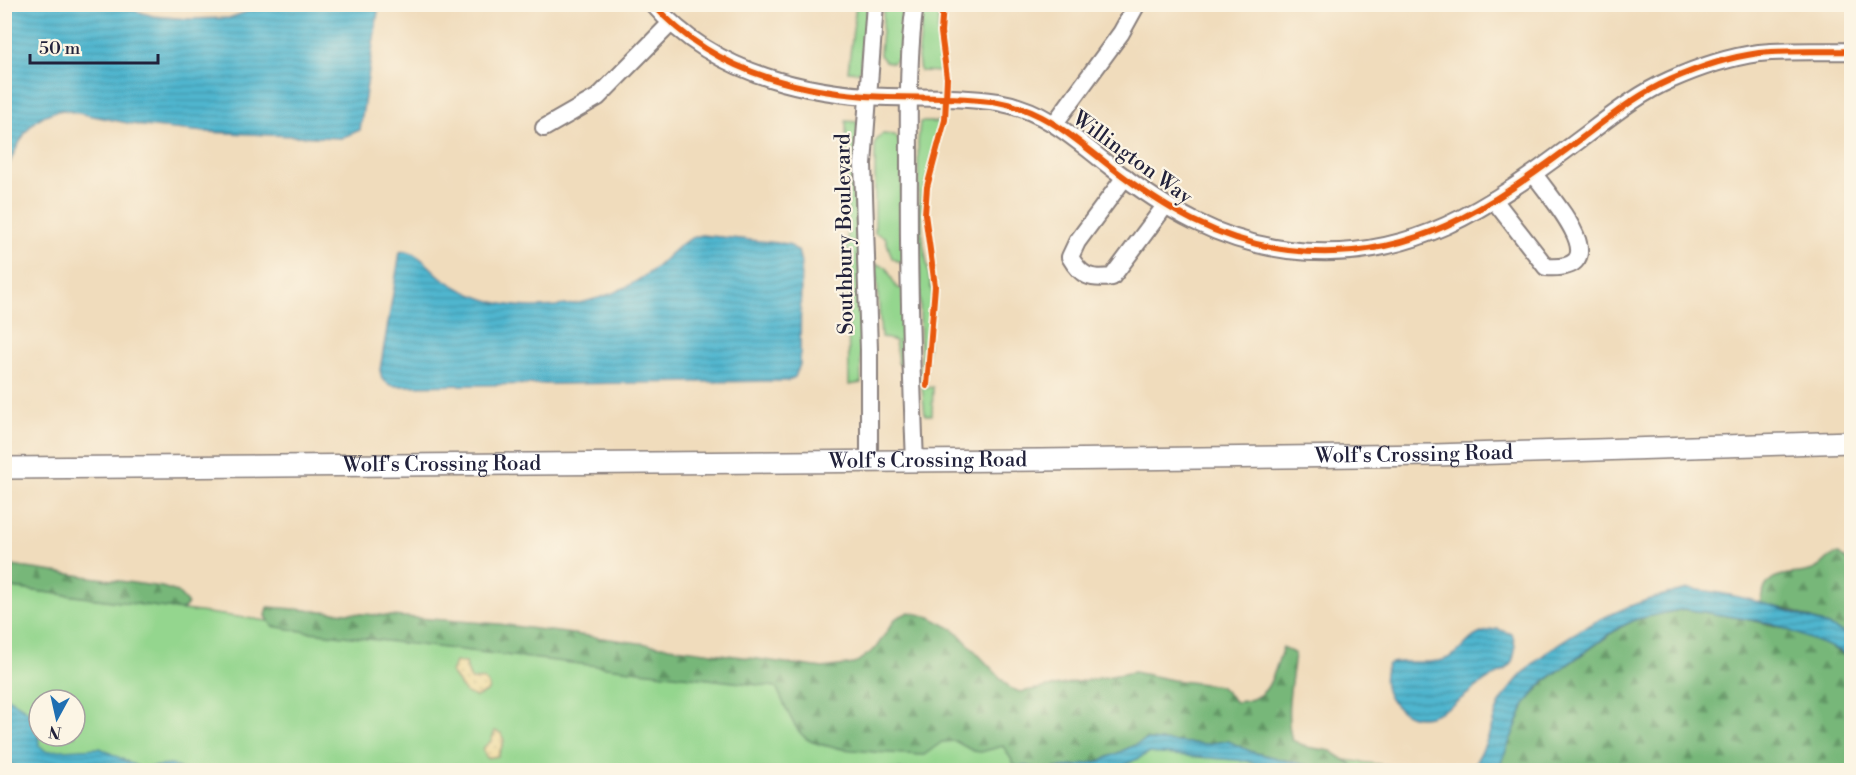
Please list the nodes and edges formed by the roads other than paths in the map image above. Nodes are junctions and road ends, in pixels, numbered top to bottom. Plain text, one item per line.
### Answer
1 (653, 4) edge
2 (875, 4) edge
3 (915, 4) edge
4 (1137, 4) edge
5 (670, 24) junction
6 (1851, 51) edge
7 (867, 96) junction
8 (909, 96) junction
9 (1055, 123) junction
10 (544, 128) dead end
11 (1534, 174) junction
12 (1125, 177) junction
13 (1494, 200) junction
14 (1166, 206) junction
15 (1851, 442) edge
16 (869, 462) junction
17 (915, 462) junction
18 (4, 468) edge

1 - 5 street, Willington Way
2 - 7 street, Southbury Boulevard
3 - 8 street
4 - 9 street
5 - 7 street, Willington Way
5 - 10 street
6 - 11 street, Willington Way
7 - 8 street, Willington Way
7 - 16 street, Southbury Boulevard
8 - 9 street, Willington Way
8 - 17 street
9 - 12 street, Willington Way
11 - 13 street, Willington Way
11 - 13 street
12 - 14 street, Willington Way
12 - 14 street
13 - 14 street, Willington Way
15 - 17 main road, Wolf's Crossing Road
16 - 17 main road, Wolf's Crossing Road
16 - 18 main road, Wolf's Crossing Road

